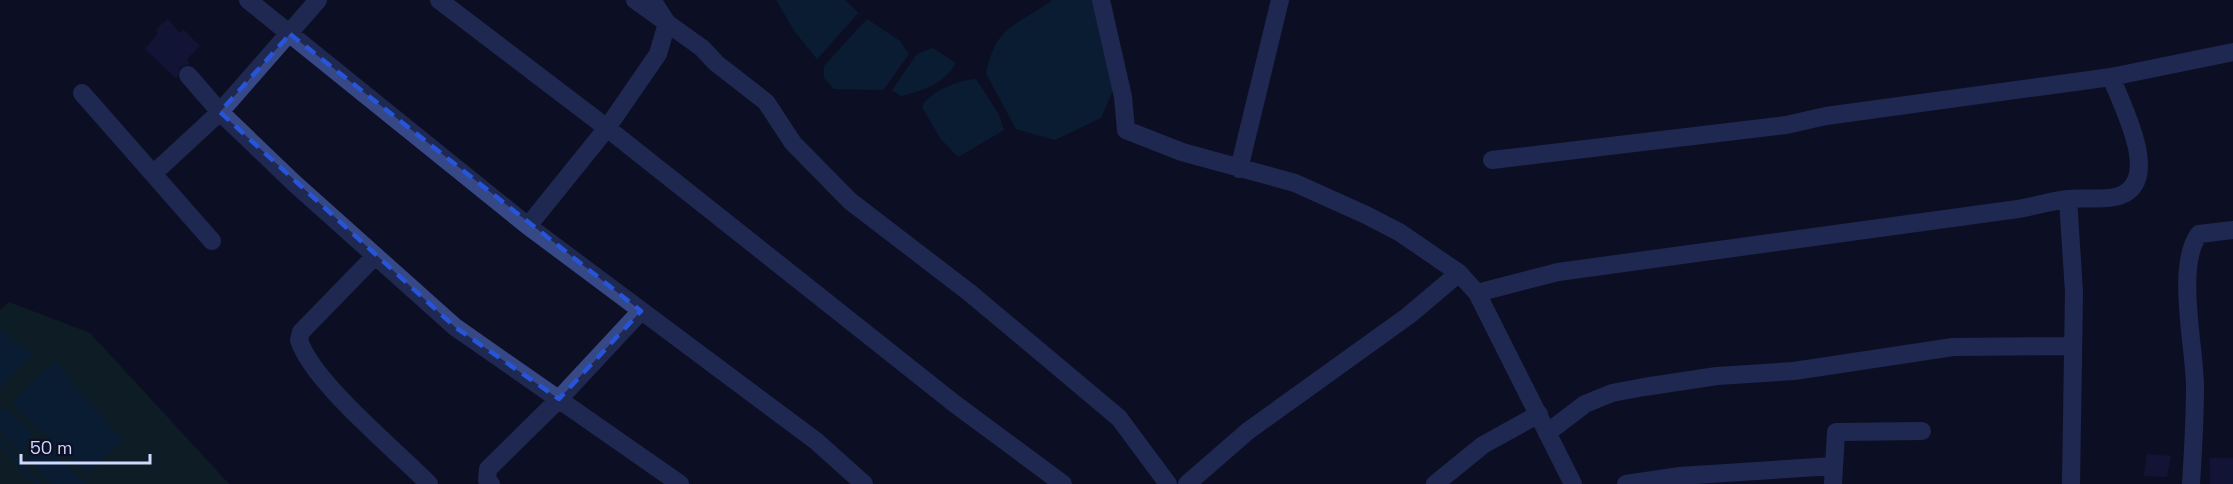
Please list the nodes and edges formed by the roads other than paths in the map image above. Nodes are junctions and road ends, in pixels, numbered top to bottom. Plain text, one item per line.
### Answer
1 (248, 0) edge
2 (318, 0) edge
3 (439, 0) edge
4 (635, 0) edge
5 (652, 0) edge
6 (1101, 0) edge
7 (1280, 0) edge
8 (667, 23) junction
9 (290, 34) junction
10 (2233, 52) edge
11 (188, 75) dead end
12 (2111, 77) junction
13 (82, 93) dead end
14 (220, 112) junction
15 (607, 128) junction
16 (1492, 159) dead end
17 (1239, 169) junction
18 (154, 172) junction
19 (2068, 199) junction
20 (528, 226) junction
21 (2233, 230) edge
22 (212, 241) dead end
23 (375, 257) junction
24 (1459, 273) junction
25 (1477, 293) junction
26 (641, 311) junction
27 (2072, 346) junction
28 (559, 399) junction
29 (1539, 414) junction
30 (1922, 431) dead end
31 (1547, 433) junction
32 (1833, 475) edge
33 (429, 484) edge
34 (491, 484) edge
35 (680, 484) edge
36 (864, 484) edge
37 (1063, 484) edge
38 (1168, 484) edge
39 (1187, 484) edge
40 (1435, 484) edge
41 (1573, 484) edge
42 (1626, 484) edge
43 (2071, 484) edge
44 (2191, 484) edge

1 - 9 street
2 - 9 street
3 - 15 street
4 - 8 street
5 - 8 street
6 - 17 street
7 - 17 street
8 - 15 street
8 - 38 street
9 - 14 street
9 - 20 street
10 - 12 street
11 - 14 street
12 - 16 street
12 - 19 street
13 - 18 street
14 - 18 street
14 - 23 street
15 - 20 street
15 - 37 street
17 - 24 street
18 - 22 street
19 - 25 street
19 - 27 street
20 - 26 street
21 - 44 street
23 - 28 street
23 - 33 street
24 - 25 street
24 - 39 street
25 - 29 street
26 - 28 street
26 - 36 street
27 - 31 street
27 - 43 street
28 - 34 street
28 - 35 street
29 - 31 street
29 - 40 street
30 - 32 street
31 - 41 street
32 - 42 street

